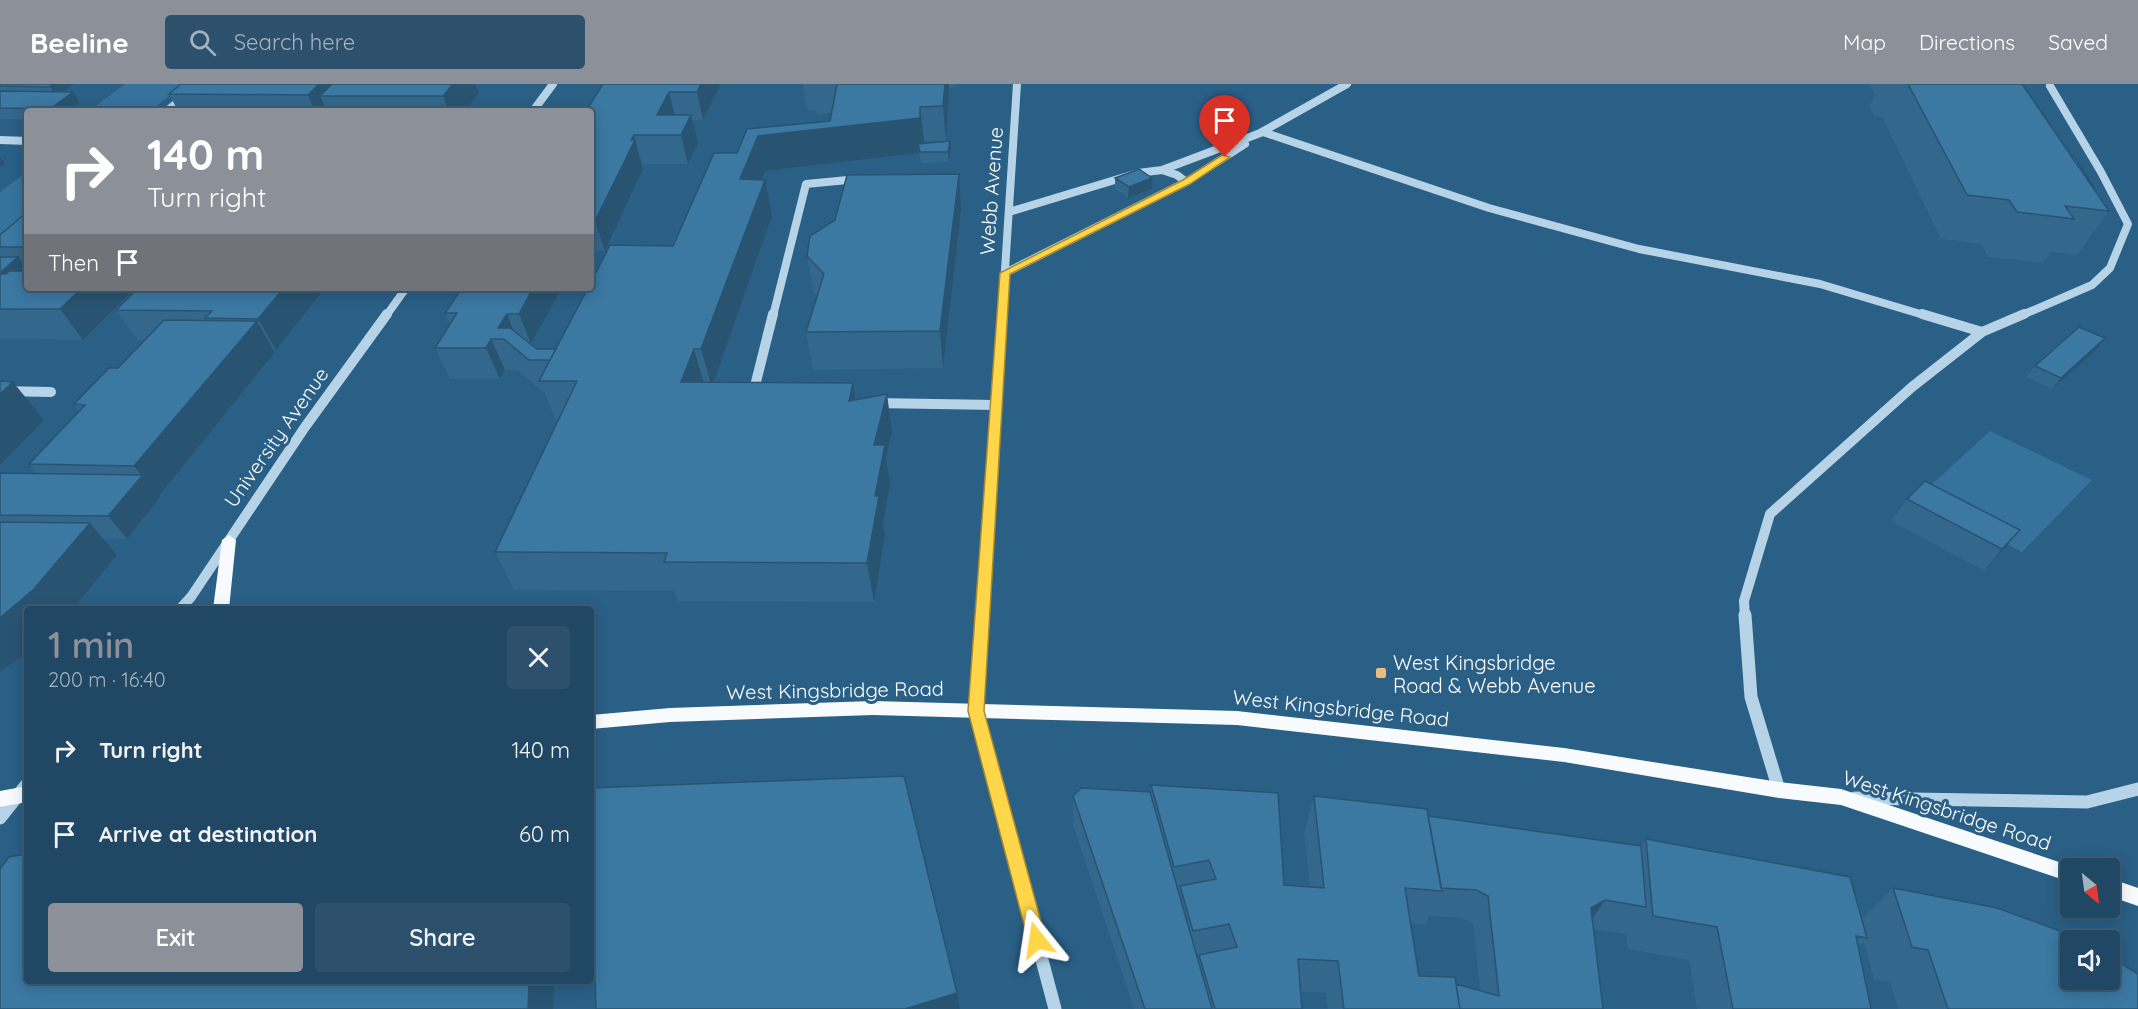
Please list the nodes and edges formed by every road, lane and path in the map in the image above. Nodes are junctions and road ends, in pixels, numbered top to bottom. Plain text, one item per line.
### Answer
1 (199, 84) edge
2 (553, 84) edge
3 (1017, 84) edge
4 (1347, 84) edge
5 (2050, 86) dead end
6 (170, 108) edge
7 (535, 108) edge
8 (1263, 132) junction
9 (0, 140) edge
10 (24, 141) edge
11 (1162, 170) junction
12 (871, 178) edge
13 (1186, 182) junction
14 (1009, 213) junction
15 (1005, 273) junction
16 (404, 291) edge
17 (1982, 332) junction
18 (0, 391) edge
19 (51, 392) dead end
20 (762, 401) edge
21 (866, 403) edge
22 (996, 405) junction
23 (230, 540) junction
24 (182, 606) edge
25 (221, 606) edge
26 (976, 711) junction
27 (594, 722) edge
28 (2138, 789) edge
29 (1779, 790) junction
30 (18, 793) edge
31 (1841, 797) junction
32 (0, 818) edge
33 (2060, 870) edge
34 (2120, 891) edge
35 (2138, 897) edge
36 (1055, 1009) edge

1 - 6 street
2 - 7 street
3 - 14 street, Webb Avenue
4 - 8 street
5 - 17 street
8 - 11 street
8 - 13 street
8 - 17 street
9 - 10 street
11 - 13 street
11 - 14 street
12 - 20 street
13 - 15 street
14 - 15 street, Webb Avenue
15 - 22 street, Webb Avenue
16 - 23 street, University Avenue
17 - 29 street
18 - 19 street
21 - 22 street
22 - 26 street, Webb Avenue
23 - 24 street, University Avenue
23 - 25 main road
26 - 27 main road, West Kingsbridge Road
26 - 29 main road, West Kingsbridge Road
26 - 36 street, Webb Avenue
28 - 31 street
29 - 31 main road, West Kingsbridge Road
30 - 32 street
31 - 33 main road, West Kingsbridge Road
34 - 35 main road

